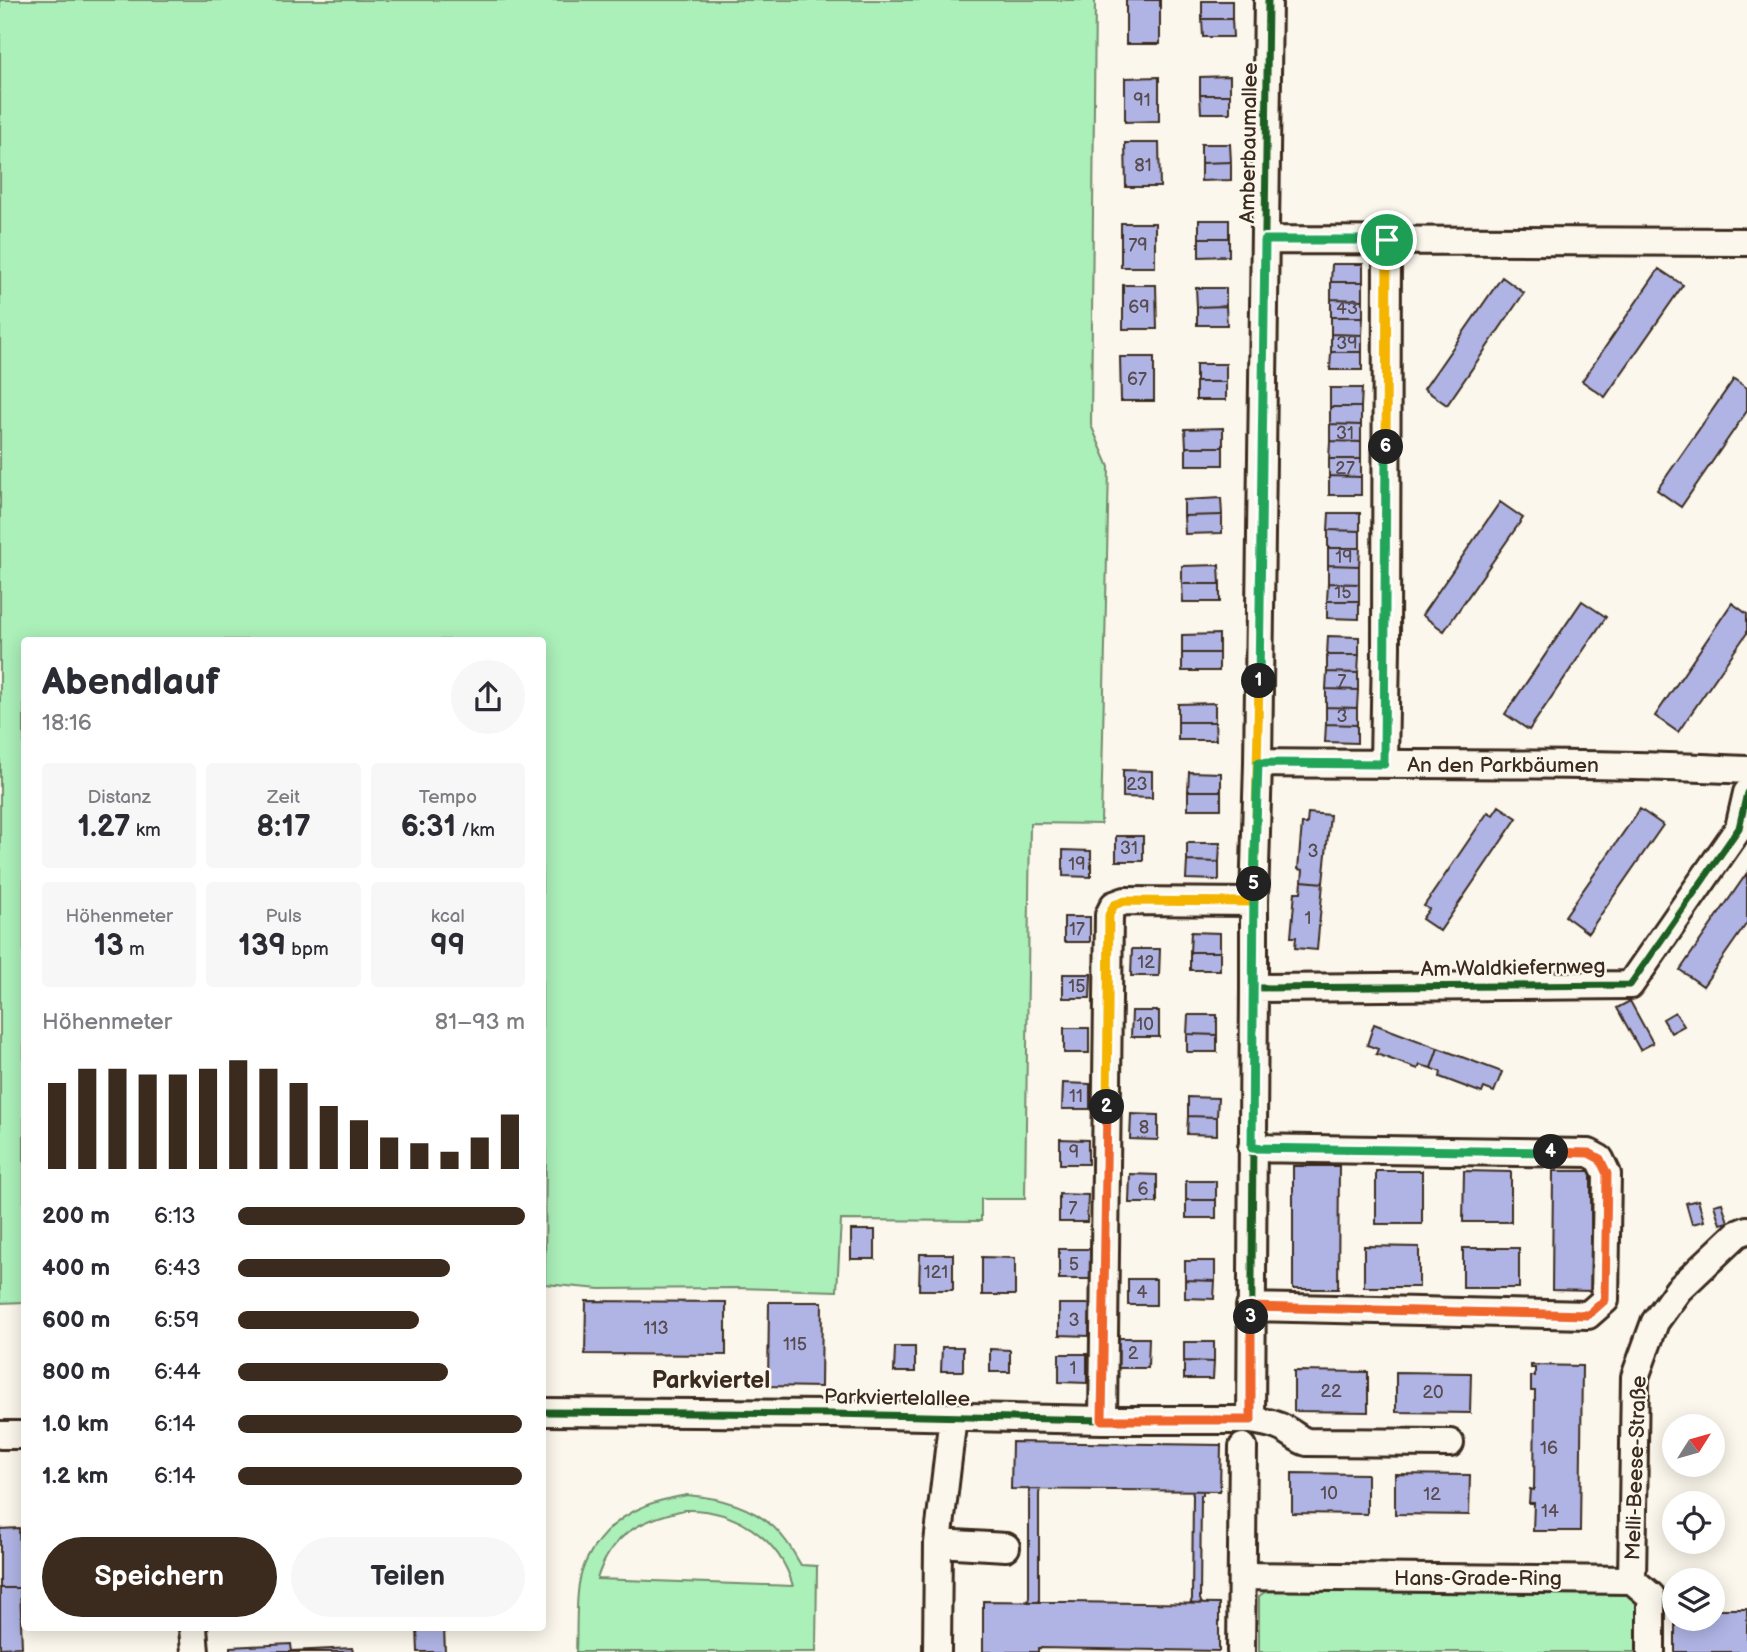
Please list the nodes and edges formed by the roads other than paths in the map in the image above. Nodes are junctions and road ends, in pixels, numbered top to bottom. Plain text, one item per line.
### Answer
1 (1268, 0) edge
2 (1265, 240) junction
3 (1387, 240) junction
4 (1747, 242) edge
5 (1258, 763) junction
6 (1384, 764) junction
7 (1747, 770) edge
8 (1747, 793) edge
9 (1254, 902) junction
10 (1254, 988) junction
11 (1252, 1148) junction
12 (1747, 1230) edge
13 (1251, 1307) junction
14 (546, 1412) edge
15 (953, 1416) junction
16 (1102, 1420) junction
17 (1251, 1420) junction
18 (0, 1435) edge
19 (21, 1435) edge
20 (1450, 1443) dead end
21 (1243, 1447) dead end
22 (939, 1543) junction
23 (1006, 1546) dead end
24 (1242, 1576) junction
25 (1632, 1580) junction
26 (193, 1631) edge
27 (195, 1652) edge
28 (937, 1652) edge
29 (1241, 1652) edge
30 (1651, 1652) edge

1 - 2 street, Amberbaumallee
2 - 3 street
2 - 5 street, Amberbaumallee
3 - 4 street
3 - 6 street
5 - 6 street, An den Parkbäumen
5 - 9 street, Amberbaumallee
6 - 7 street, An den Parkbäumen
8 - 10 street, Am Waldkiefernweg
9 - 10 street, Amberbaumallee
9 - 16 street
10 - 11 street, Amberbaumallee
11 - 13 street, Amberbaumallee
11 - 13 street
12 - 25 street, Melli-Beese-Straße
13 - 17 street, Amberbaumallee
14 - 15 street, Parkviertelallee
15 - 16 street, Parkviertelallee
15 - 22 street
16 - 17 street, Parkviertelallee
17 - 20 street, Parkviertelallee
18 - 19 street
21 - 24 street
22 - 23 street
22 - 28 street
24 - 25 street, Hans-Grade-Ring
24 - 29 street
25 - 30 street
26 - 27 street

